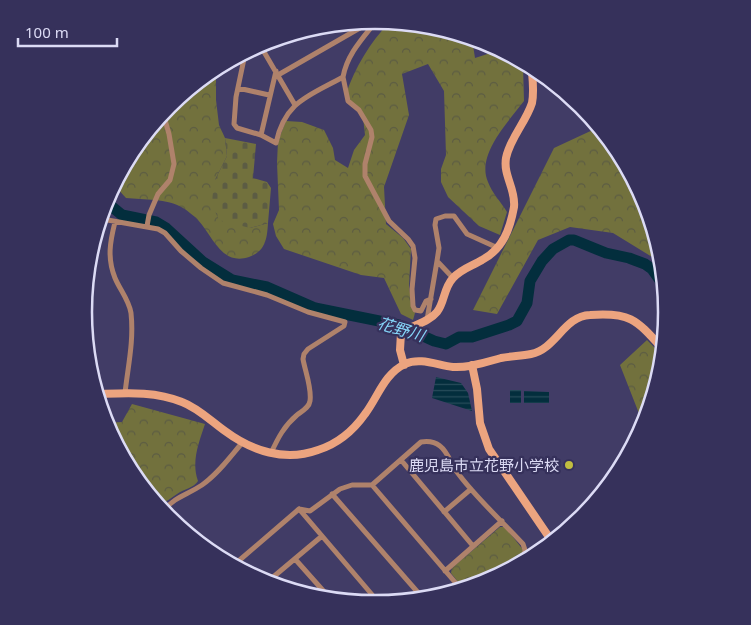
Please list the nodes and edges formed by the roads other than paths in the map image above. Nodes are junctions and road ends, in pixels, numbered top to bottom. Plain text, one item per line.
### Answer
1 (358, 29) edge
2 (370, 29) edge
3 (264, 52) edge
4 (243, 62) edge
5 (277, 74) junction
6 (343, 77) junction
7 (533, 77) edge
8 (238, 88) junction
9 (269, 96) junction
10 (295, 105) junction
11 (165, 122) edge
12 (261, 135) junction
13 (107, 221) edge
14 (115, 222) junction
15 (147, 226) junction
16 (498, 248) junction
17 (437, 261) junction
18 (453, 278) junction
19 (431, 299) junction
20 (427, 320) junction
21 (658, 343) edge
22 (404, 364) junction
23 (472, 366) junction
24 (125, 393) junction
25 (104, 394) edge
26 (242, 443) junction
27 (271, 453) junction
28 (400, 460) junction
29 (372, 485) junction
30 (471, 490) junction
31 (332, 494) junction
32 (168, 506) edge
33 (299, 509) junction
34 (444, 512) junction
35 (502, 521) junction
36 (322, 536) junction
37 (549, 537) edge
38 (473, 546) junction
39 (525, 553) edge
40 (295, 558) junction
41 (239, 561) edge
42 (444, 571) junction
43 (274, 577) edge
44 (457, 584) edge
45 (324, 592) edge
46 (418, 593) edge
47 (373, 596) edge

1 - 5 street
2 - 6 street
3 - 5 street
4 - 8 street
5 - 9 street
5 - 10 street
6 - 10 street
6 - 19 street
7 - 16 street
8 - 9 street
8 - 12 street
9 - 12 street
10 - 12 street
11 - 15 street
13 - 14 street
14 - 15 street
14 - 24 street
15 - 27 street
16 - 17 street
16 - 18 street
17 - 18 street
17 - 19 street
18 - 20 street
19 - 20 street
20 - 22 street
21 - 23 street
22 - 23 street
22 - 27 street
23 - 37 street
24 - 25 street
24 - 26 street
26 - 27 street
26 - 32 street
28 - 29 street
28 - 30 street
28 - 34 street
29 - 31 street
29 - 42 street
30 - 34 street
30 - 35 street
31 - 33 street
31 - 46 street
33 - 36 street
33 - 41 street
34 - 38 street
35 - 38 street
35 - 39 street
36 - 40 street
36 - 47 street
38 - 42 street
40 - 43 street
40 - 45 street
42 - 44 street

